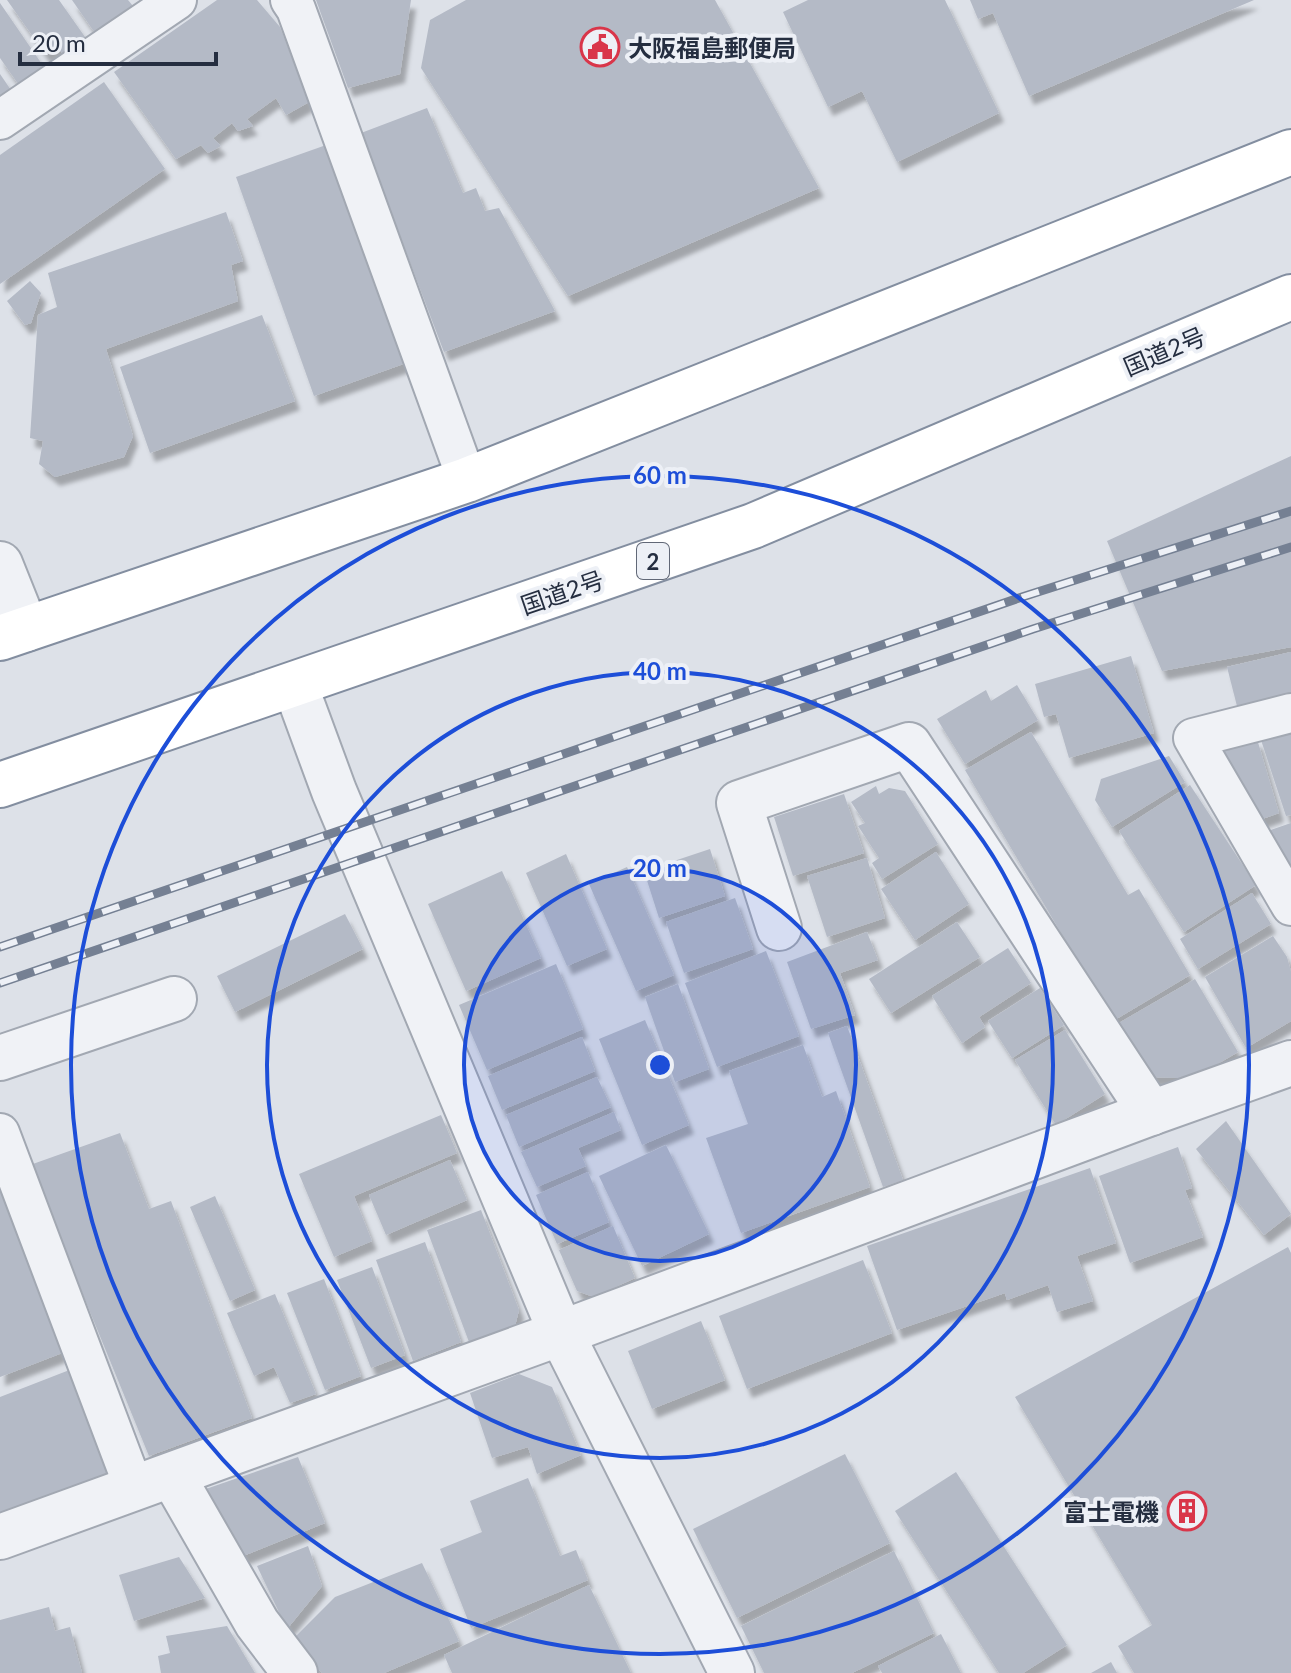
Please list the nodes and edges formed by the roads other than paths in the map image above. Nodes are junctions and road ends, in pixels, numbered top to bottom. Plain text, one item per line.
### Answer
1 (177, 0) edge
2 (290, 0) edge
3 (0, 120) edge
4 (1291, 152) edge
5 (1291, 297) edge
6 (467, 480) junction
7 (0, 564) edge
8 (13, 633) edge
9 (295, 685) junction
10 (1291, 713) edge
11 (0, 785) edge
12 (1291, 906) edge
13 (779, 928) dead end
14 (174, 999) dead end
15 (0, 1058) edge
16 (1291, 1063) edge
17 (1151, 1113) junction
18 (0, 1133) edge
19 (561, 1333) junction
20 (153, 1482) junction
21 (0, 1537) edge
22 (295, 1673) edge
23 (732, 1673) edge

1 - 3 lane
2 - 6 lane
4 - 6 highway
5 - 9 highway, 国道2号 / 2
6 - 8 highway
7 - 8 street
9 - 11 highway, 国道2号 / 2
9 - 19 street
10 - 12 lane
13 - 17 street
14 - 15 street
16 - 17 street
17 - 19 street
18 - 20 lane
19 - 20 street
19 - 23 street
20 - 21 street
20 - 22 street

